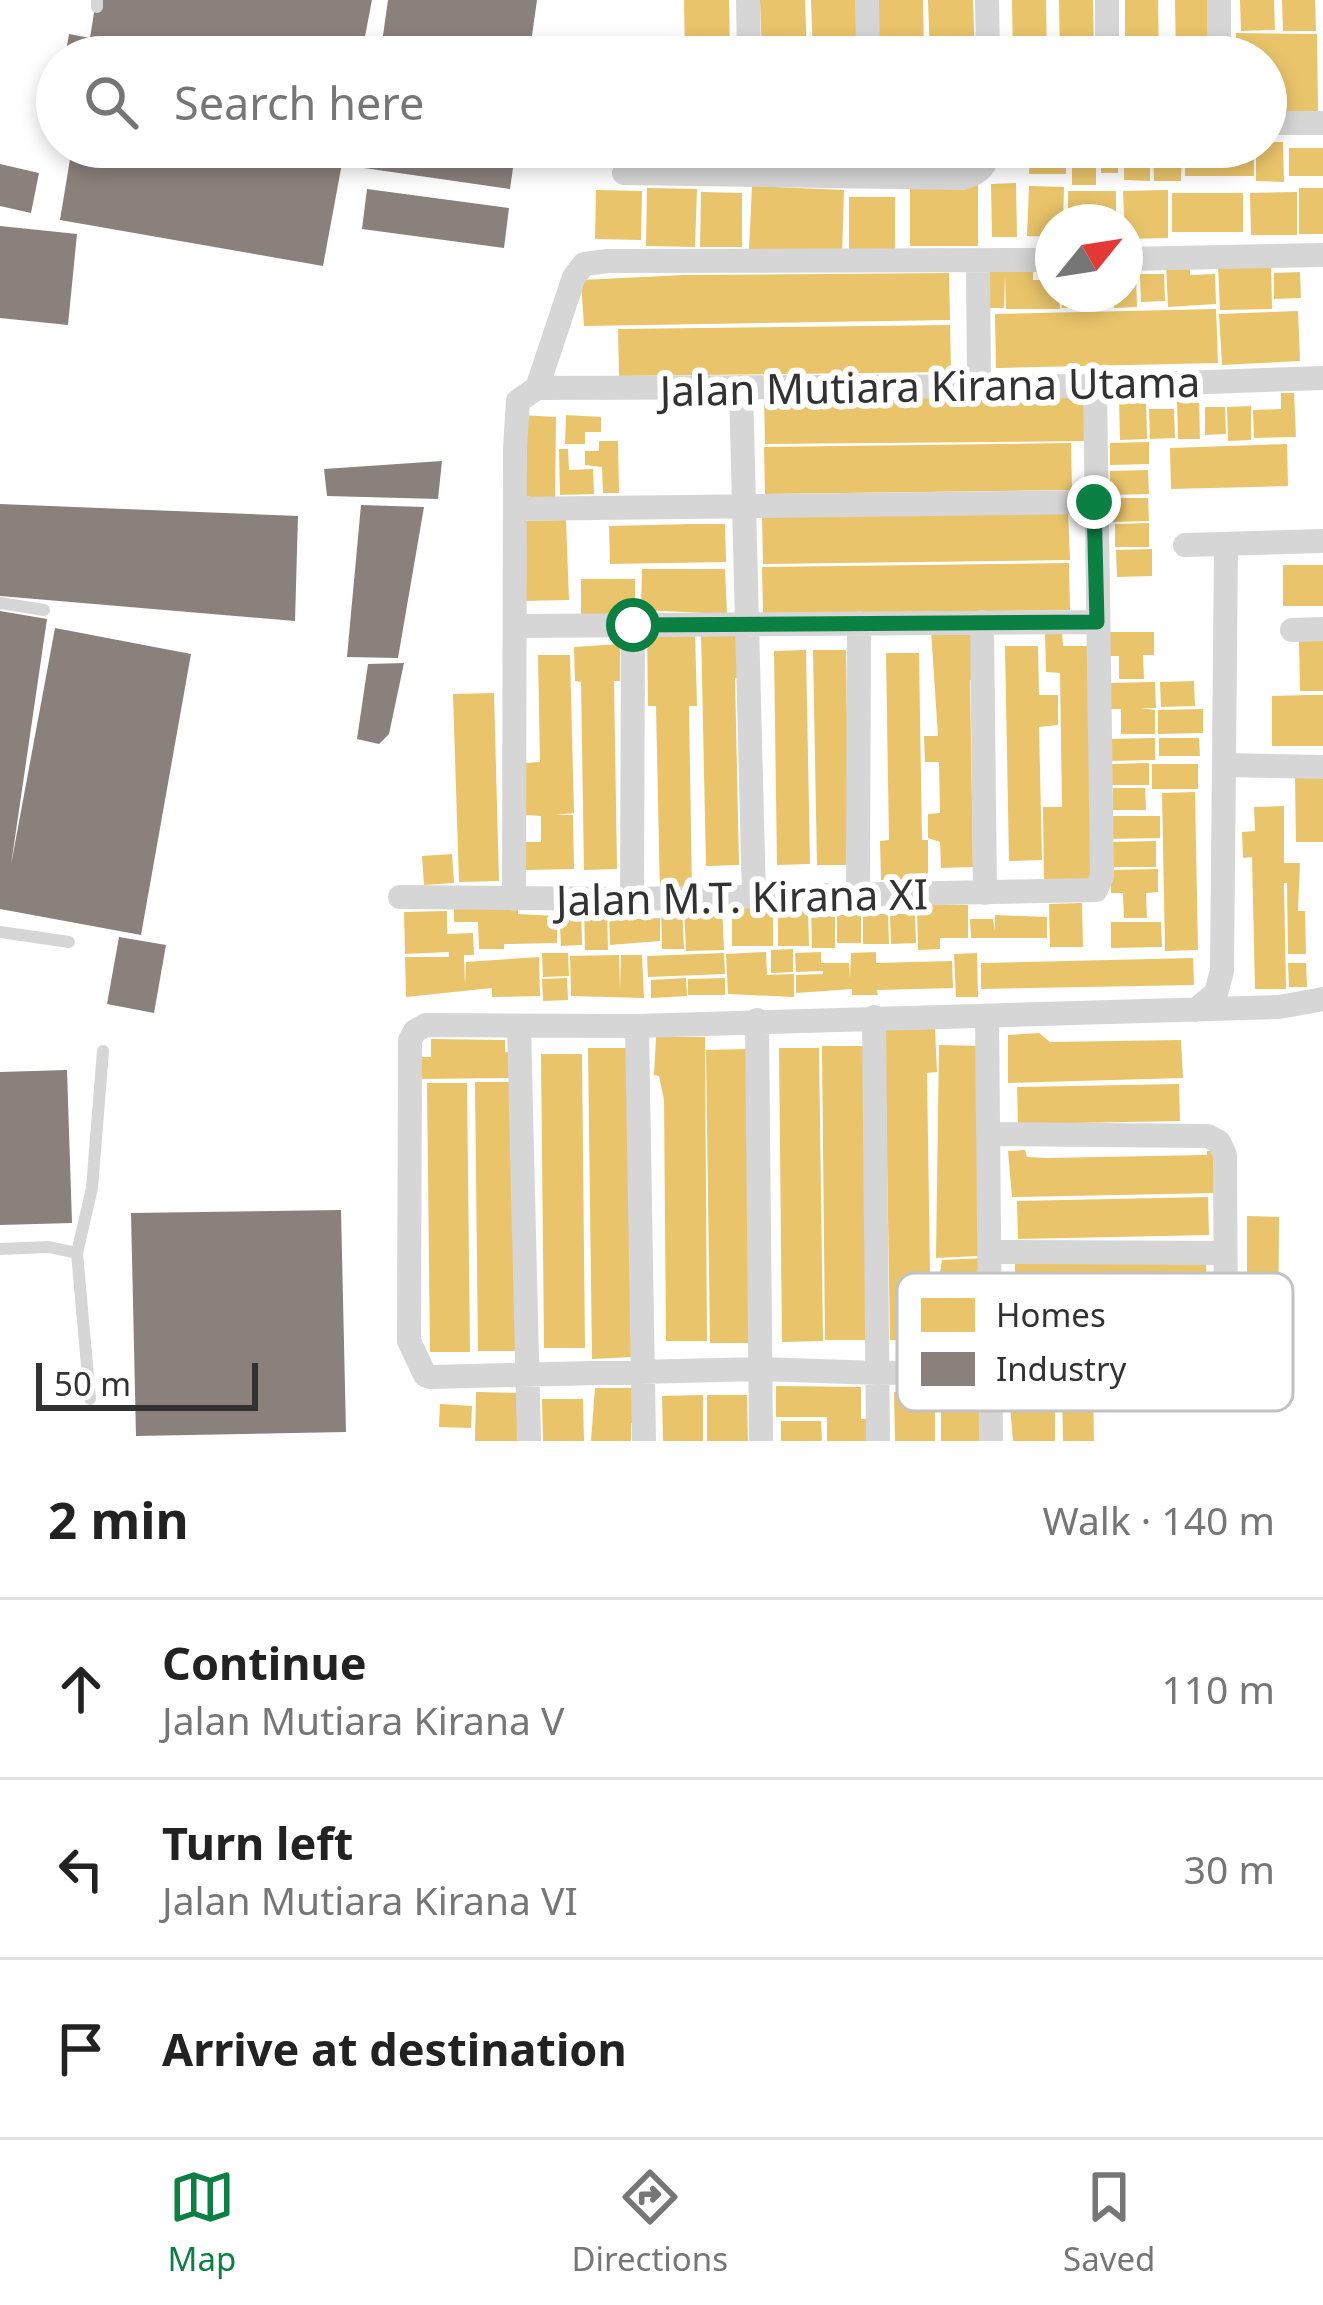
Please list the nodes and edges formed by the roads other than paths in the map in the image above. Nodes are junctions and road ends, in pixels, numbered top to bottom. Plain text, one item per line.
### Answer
1 (748, 0) edge
2 (867, 0) edge
3 (987, 0) edge
4 (1107, 0) edge
5 (1219, 0) edge
6 (748, 36) edge
7 (868, 36) edge
8 (988, 36) edge
9 (1107, 36) edge
10 (1219, 36) edge
11 (1287, 123) edge
12 (1323, 123) edge
13 (749, 168) edge
14 (870, 168) edge
15 (982, 168) edge
16 (624, 173) dead end
17 (870, 174) junction
18 (749, 175) junction
19 (1323, 254) edge
20 (1143, 259) edge
21 (1035, 260) edge
22 (978, 262) junction
23 (1323, 378) edge
24 (979, 384) junction
25 (1095, 386) junction
26 (741, 387) junction
27 (537, 388) junction
28 (1094, 502) junction
29 (741, 508) junction
30 (515, 509) junction
31 (1323, 541) edge
32 (1185, 545) dead end
33 (1226, 545) junction
34 (0, 603) edge
35 (44, 610) dead end
36 (982, 622) junction
37 (1097, 622) junction
38 (750, 623) junction
39 (859, 623) junction
40 (633, 625) junction
41 (516, 626) junction
42 (1323, 629) edge
43 (1292, 630) dead end
44 (1225, 765) junction
45 (1323, 767) edge
46 (985, 893) junction
47 (858, 894) junction
48 (400, 897) dead end
49 (754, 897) junction
50 (514, 899) junction
51 (632, 899) junction
52 (0, 932) edge
53 (69, 942) dead end
54 (1323, 999) edge
55 (1196, 1010) junction
56 (988, 1016) junction
57 (874, 1017) junction
58 (757, 1020) junction
59 (637, 1026) junction
60 (519, 1027) junction
61 (103, 1052) dead end
62 (988, 1134) junction
63 (0, 1249) edge
64 (77, 1252) junction
65 (990, 1252) junction
66 (1223, 1253) junction
67 (990, 1273) edge
68 (1223, 1273) edge
69 (760, 1369) junction
70 (644, 1371) junction
71 (877, 1373) junction
72 (897, 1373) edge
73 (527, 1375) junction
74 (90, 1399) dead end
75 (991, 1411) edge
76 (529, 1441) edge
77 (644, 1441) edge
78 (761, 1441) edge
79 (878, 1441) edge
80 (991, 1441) edge

1 - 6 street
2 - 7 street
3 - 8 street
4 - 9 street
5 - 10 street
11 - 12 street
13 - 18 street
14 - 17 street
15 - 17 street
16 - 18 street
17 - 18 street
19 - 20 street
21 - 22 street
22 - 24 street
22 - 27 street
23 - 25 street, Jalan Mutiara Kirana Utama
24 - 25 street, Jalan Mutiara Kirana Utama
24 - 26 street, Jalan Mutiara Kirana Utama
25 - 28 street
26 - 27 street, Jalan Mutiara Kirana Utama
26 - 29 street
27 - 30 street
28 - 29 street
28 - 37 street
29 - 30 street
29 - 38 street
30 - 41 street
31 - 33 street
32 - 33 street
33 - 44 street
34 - 35 lane
36 - 37 street
36 - 39 street
36 - 46 street
37 - 46 street, Jalan M.T. Kirana XI
38 - 39 street
38 - 40 street
38 - 49 street
39 - 47 street
40 - 41 street
40 - 51 street
41 - 50 street
42 - 43 street
44 - 45 street
44 - 55 street
46 - 47 street, Jalan M.T. Kirana XI
47 - 49 street, Jalan M.T. Kirana XI
48 - 50 street, Jalan M.T. Kirana XI
49 - 51 street, Jalan M.T. Kirana XI
50 - 51 street, Jalan M.T. Kirana XI
52 - 53 lane
54 - 55 street
55 - 56 street
56 - 57 street
56 - 62 street
57 - 58 street
57 - 71 street
58 - 59 street
58 - 69 street
59 - 60 street
59 - 70 street
60 - 73 street
60 - 73 street
61 - 64 lane
62 - 65 street
62 - 66 street
63 - 64 lane
64 - 74 lane
65 - 66 street
65 - 67 street
66 - 68 street
69 - 70 street
69 - 71 street
69 - 78 street
70 - 73 street
70 - 77 street
71 - 72 street
71 - 79 street
73 - 76 street
75 - 80 street

